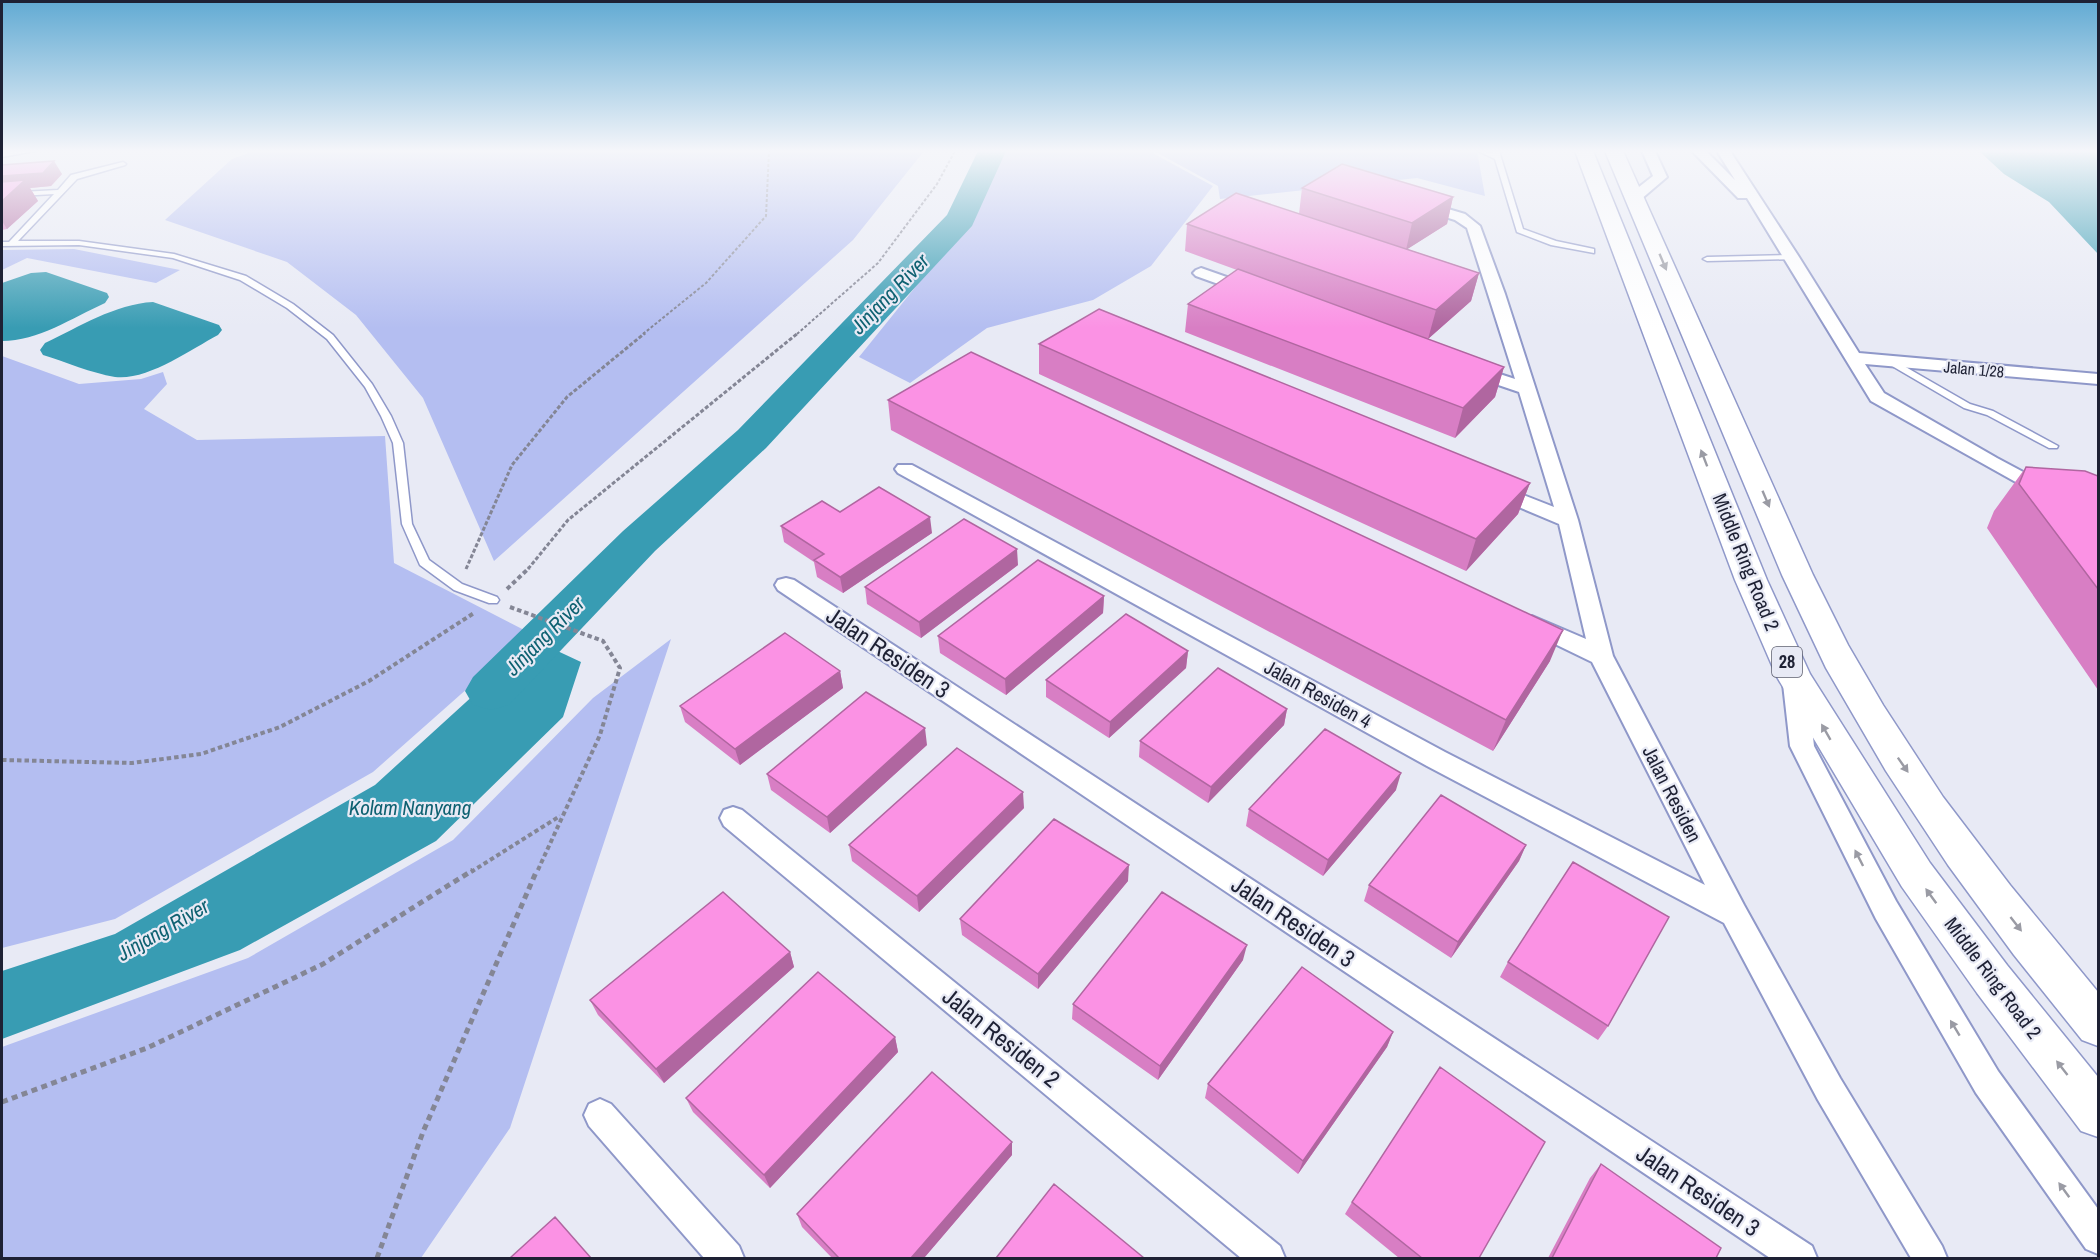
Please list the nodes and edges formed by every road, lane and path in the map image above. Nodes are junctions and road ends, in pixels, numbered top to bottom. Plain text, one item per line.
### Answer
1 (42, 210) edge
2 (766, 210) edge
3 (918, 210) edge
4 (1437, 210) edge
5 (1514, 210) edge
6 (1607, 210) edge
7 (1641, 210) edge
8 (1760, 210) edge
9 (1762, 212) joint
10 (12, 243) junction
11 (2, 244) edge
12 (1591, 250) dead end
13 (1792, 257) junction
14 (1707, 259) dead end
15 (1201, 273) dead end
16 (1269, 297) edge
17 (1851, 357) junction
18 (1890, 362) junction
19 (1460, 365) edge
20 (2098, 379) edge
21 (1527, 389) junction
22 (2052, 446) dead end
23 (904, 468) dead end
24 (1480, 484) edge
25 (1568, 520) junction
26 (2098, 520) edge
27 (786, 585) dead end
28 (458, 586) junction
29 (493, 600) junction
30 (1515, 616) edge
31 (1601, 656) junction
32 (1794, 677) junction
33 (2, 760) edge
34 (561, 816) junction
35 (733, 819) dead end
36 (1734, 914) junction
37 (2060, 980) junction
38 (2098, 1008) edge
39 (2098, 1025) edge
40 (2, 1102) edge
41 (2098, 1114) edge
42 (600, 1115) dead end
43 (2098, 1237) edge
44 (377, 1258) edge
45 (727, 1258) edge
46 (1268, 1258) edge
47 (1800, 1258) edge
48 (1930, 1258) edge

1 - 10 lane
2 - 28 path
3 - 29 path
4 - 21 street, Jalan Residen
5 - 12 lane
32 -> 6 highway, Middle Ring Road 2 / 28
7 -> 37 highway, Middle Ring Road 2 / 28
8 - 9 street
9 - 13 street
10 - 11 lane
10 - 28 lane
13 - 14 lane
13 - 17 street
15 - 16 street
17 - 18 street, Jalan 1/28
17 - 26 street
18 - 20 street, Jalan 1/28
18 - 22 lane
19 - 21 street
21 - 25 street, Jalan Residen
23 - 36 street, Jalan Residen 4
24 - 25 street
25 - 31 street, Jalan Residen
27 - 47 street, Jalan Residen 3
28 - 29 lane
29 - 33 path
29 - 34 path
30 - 31 street
31 - 36 street, Jalan Residen
41 -> 32 highway, Middle Ring Road 2 / 28
43 -> 32 street
34 - 40 path
34 - 44 path
35 - 46 street, Jalan Residen 2
36 - 48 street, Jalan Residen
37 - 38 street
37 - 39 highway, Middle Ring Road 2 / 28
42 - 45 street

